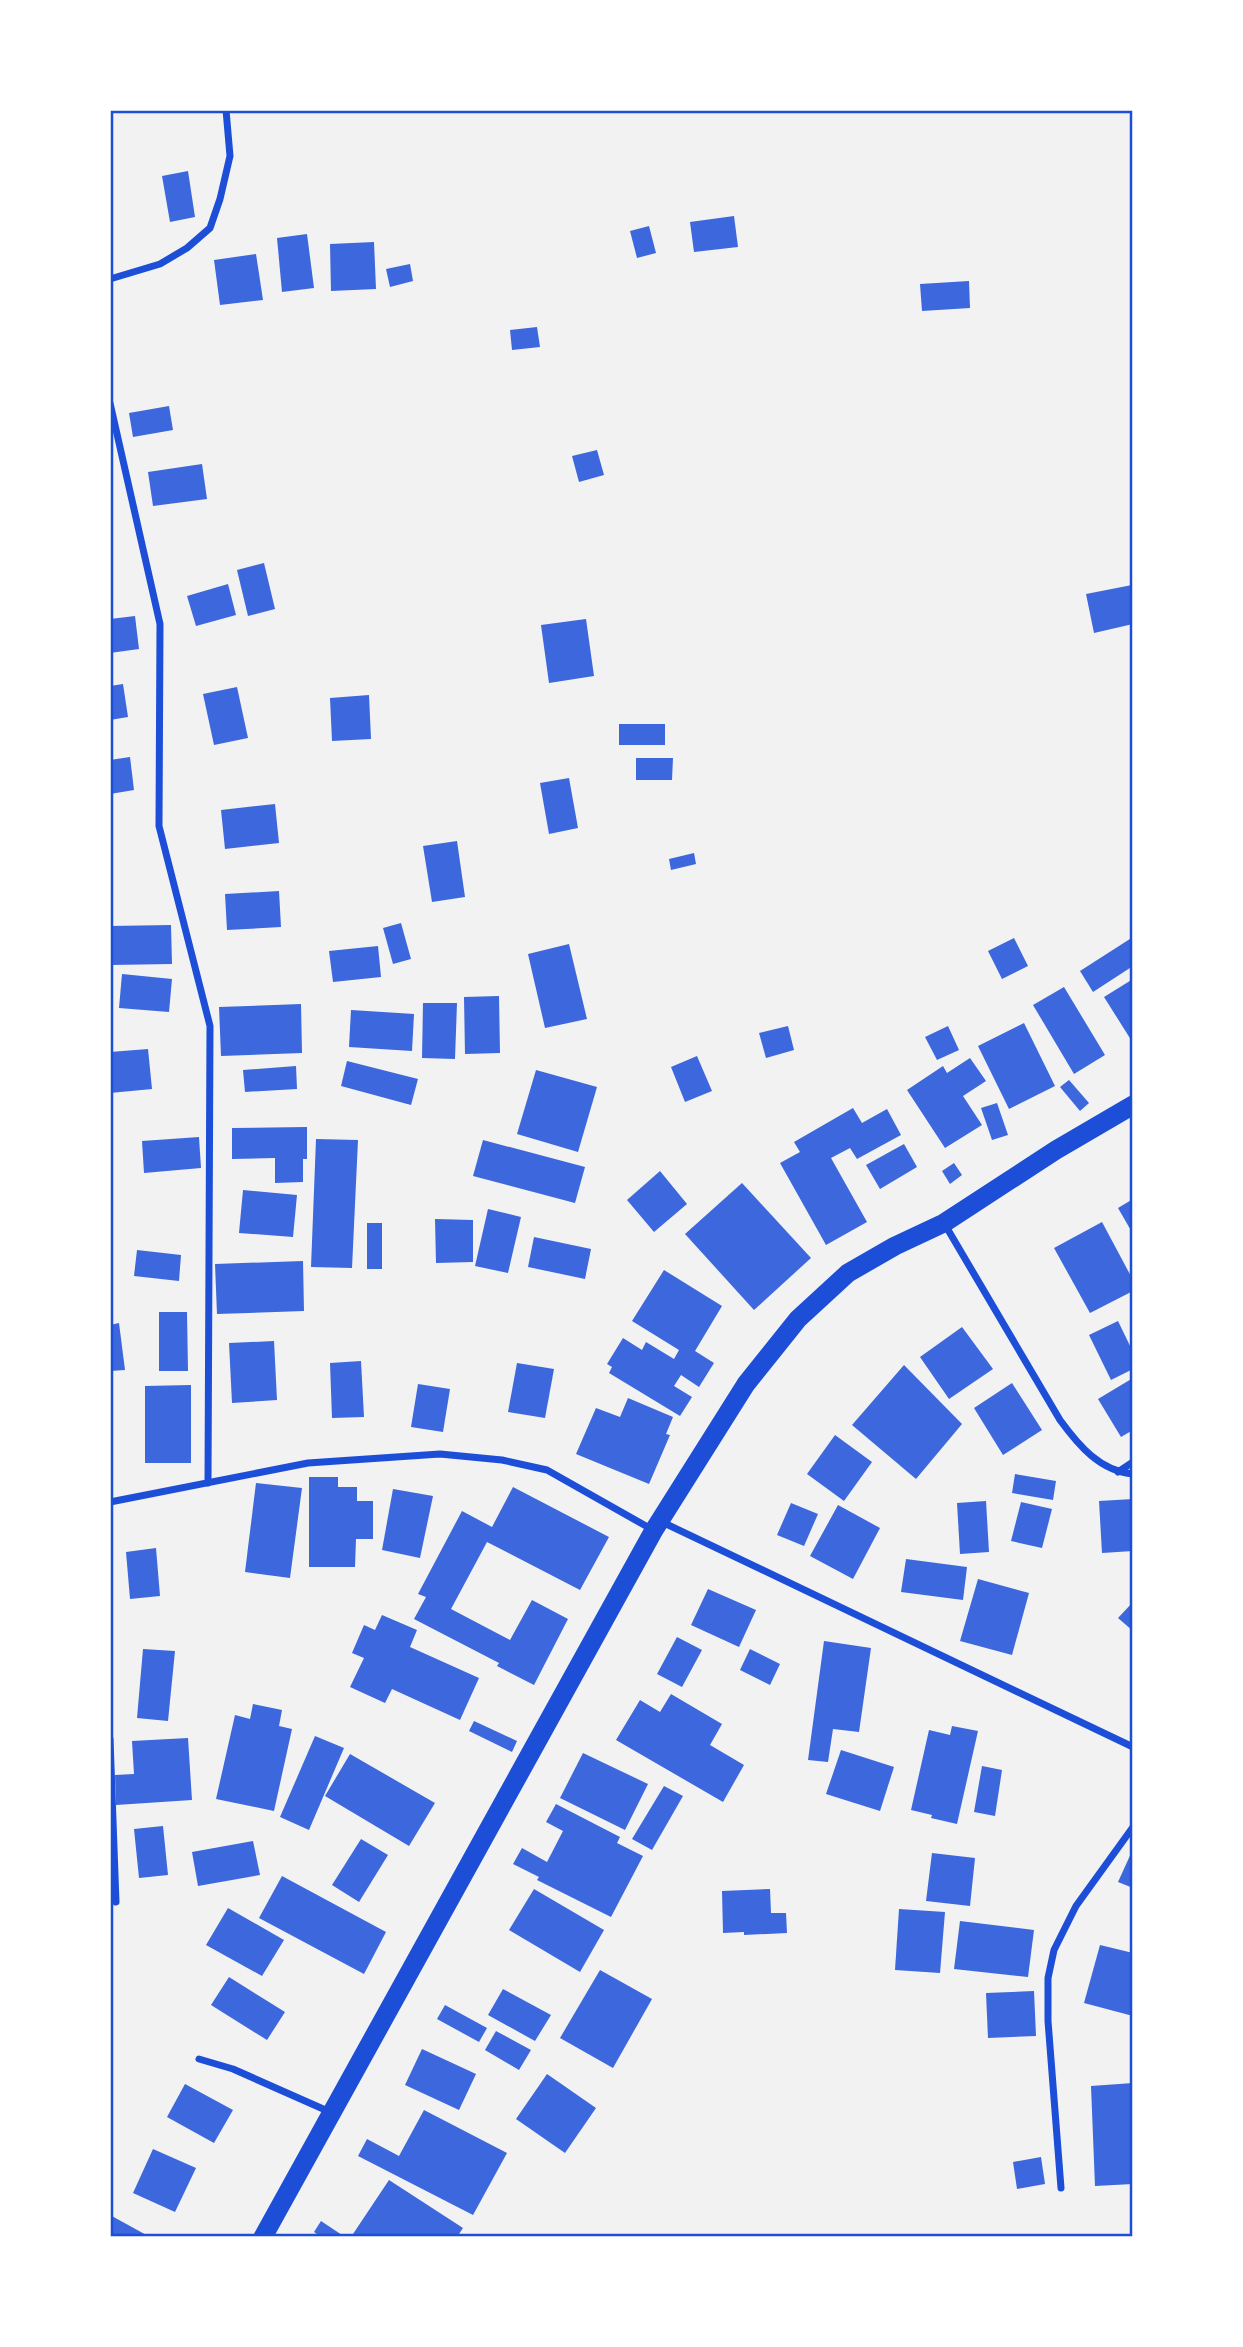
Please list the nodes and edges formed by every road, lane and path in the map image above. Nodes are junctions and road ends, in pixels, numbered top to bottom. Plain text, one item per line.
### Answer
1 (226, 110) edge
2 (110, 279) edge
3 (110, 404) edge
4 (1133, 1105) edge
5 (944, 1223) junction
6 (1133, 1462) edge
7 (1117, 1472) junction
8 (1133, 1474) edge
9 (208, 1483) junction
10 (110, 1502) edge
11 (656, 1525) junction
12 (110, 1739) edge
13 (1133, 1747) edge
14 (1133, 1827) edge
15 (116, 1902) dead end
16 (199, 2059) dead end
17 (330, 2112) junction
18 (1061, 2188) dead end
19 (263, 2237) edge

1 - 2 street
3 - 9 street
4 - 5 highway
5 - 7 street
5 - 11 highway
6 - 7 street
7 - 8 street
9 - 10 street
9 - 11 street
11 - 13 street
11 - 17 highway
12 - 15 street
14 - 18 street
16 - 17 street
17 - 19 highway

